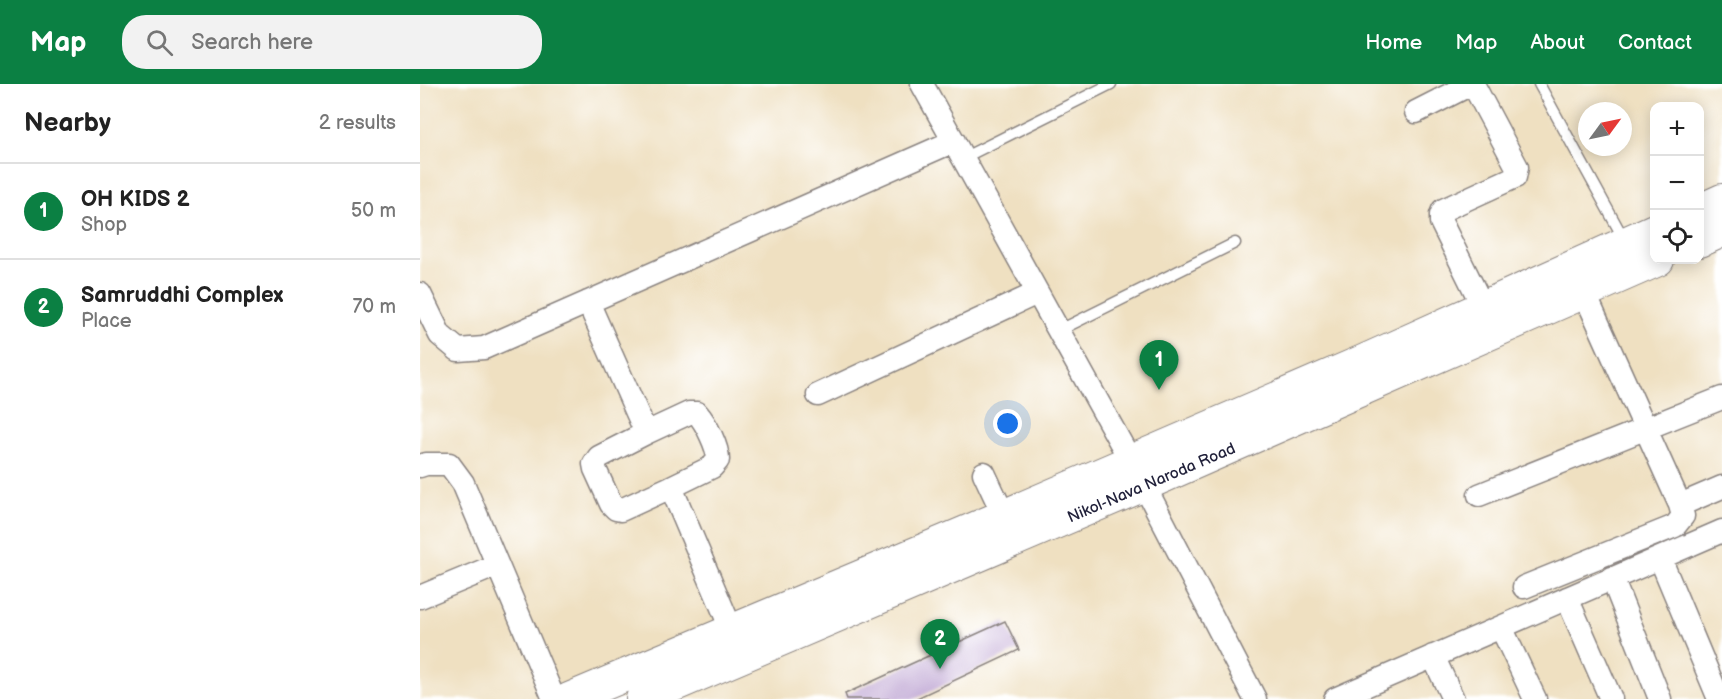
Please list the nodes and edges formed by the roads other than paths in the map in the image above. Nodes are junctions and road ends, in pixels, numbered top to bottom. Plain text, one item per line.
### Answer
1 (922, 84) edge
2 (1111, 84) edge
3 (1472, 84) edge
4 (1539, 84) edge
5 (1416, 112) dead end
6 (958, 150) junction
7 (1722, 200) edge
8 (1704, 208) edge
9 (1722, 231) edge
10 (1650, 236) edge
11 (1704, 239) edge
12 (1235, 243) dead end
13 (1638, 256) edge
14 (1584, 292) junction
15 (1037, 293) junction
16 (420, 294) edge
17 (588, 302) junction
18 (1483, 307) junction
19 (1058, 331) junction
20 (818, 395) dead end
21 (1722, 398) edge
22 (1645, 428) junction
23 (646, 433) junction
24 (420, 466) edge
25 (984, 473) dead end
26 (1137, 473) junction
27 (671, 487) junction
28 (1722, 487) edge
29 (1479, 495) dead end
30 (1680, 505) junction
31 (1010, 528) junction
32 (1722, 531) edge
33 (1660, 558) junction
34 (497, 565) junction
35 (1612, 579) junction
36 (1524, 587) dead end
37 (420, 597) edge
38 (1567, 598) junction
39 (1501, 627) junction
40 (737, 643) junction
41 (1433, 656) junction
42 (1371, 692) edge
43 (554, 699) edge
44 (569, 699) edge
45 (642, 699) edge
46 (1255, 699) edge
47 (1335, 699) edge
48 (1453, 699) edge
49 (1535, 699) edge
50 (1611, 699) edge
51 (1660, 699) edge
52 (1719, 699) edge

1 - 6 street
2 - 6 lane
3 - 5 street
3 - 18 street
4 - 13 lane
6 - 15 street
6 - 17 street
7 - 8 street
9 - 11 street
10 - 13 street
12 - 19 lane
13 - 14 street, Nikol-Nava Naroda Road
13 - 18 street
14 - 22 street
14 - 26 street, Nikol-Nava Naroda Road
15 - 19 street
15 - 20 street
16 - 17 street
17 - 23 street
18 - 26 street
19 - 26 street
21 - 22 street
22 - 29 street
22 - 30 street
23 - 27 street
23 - 27 street
24 - 34 street
25 - 31 street
26 - 31 street, Nikol-Nava Naroda Road
26 - 46 street
27 - 40 street
28 - 30 street
30 - 36 street
31 - 40 street, Nikol-Nava Naroda Road
32 - 33 street
33 - 35 street
33 - 52 street
34 - 37 street
34 - 43 street
35 - 38 street
35 - 51 street
38 - 39 street
38 - 50 street
39 - 41 street
39 - 49 street
40 - 44 street
40 - 45 street, Nikol-Nava Naroda Road
41 - 42 street
41 - 48 street
42 - 47 street

